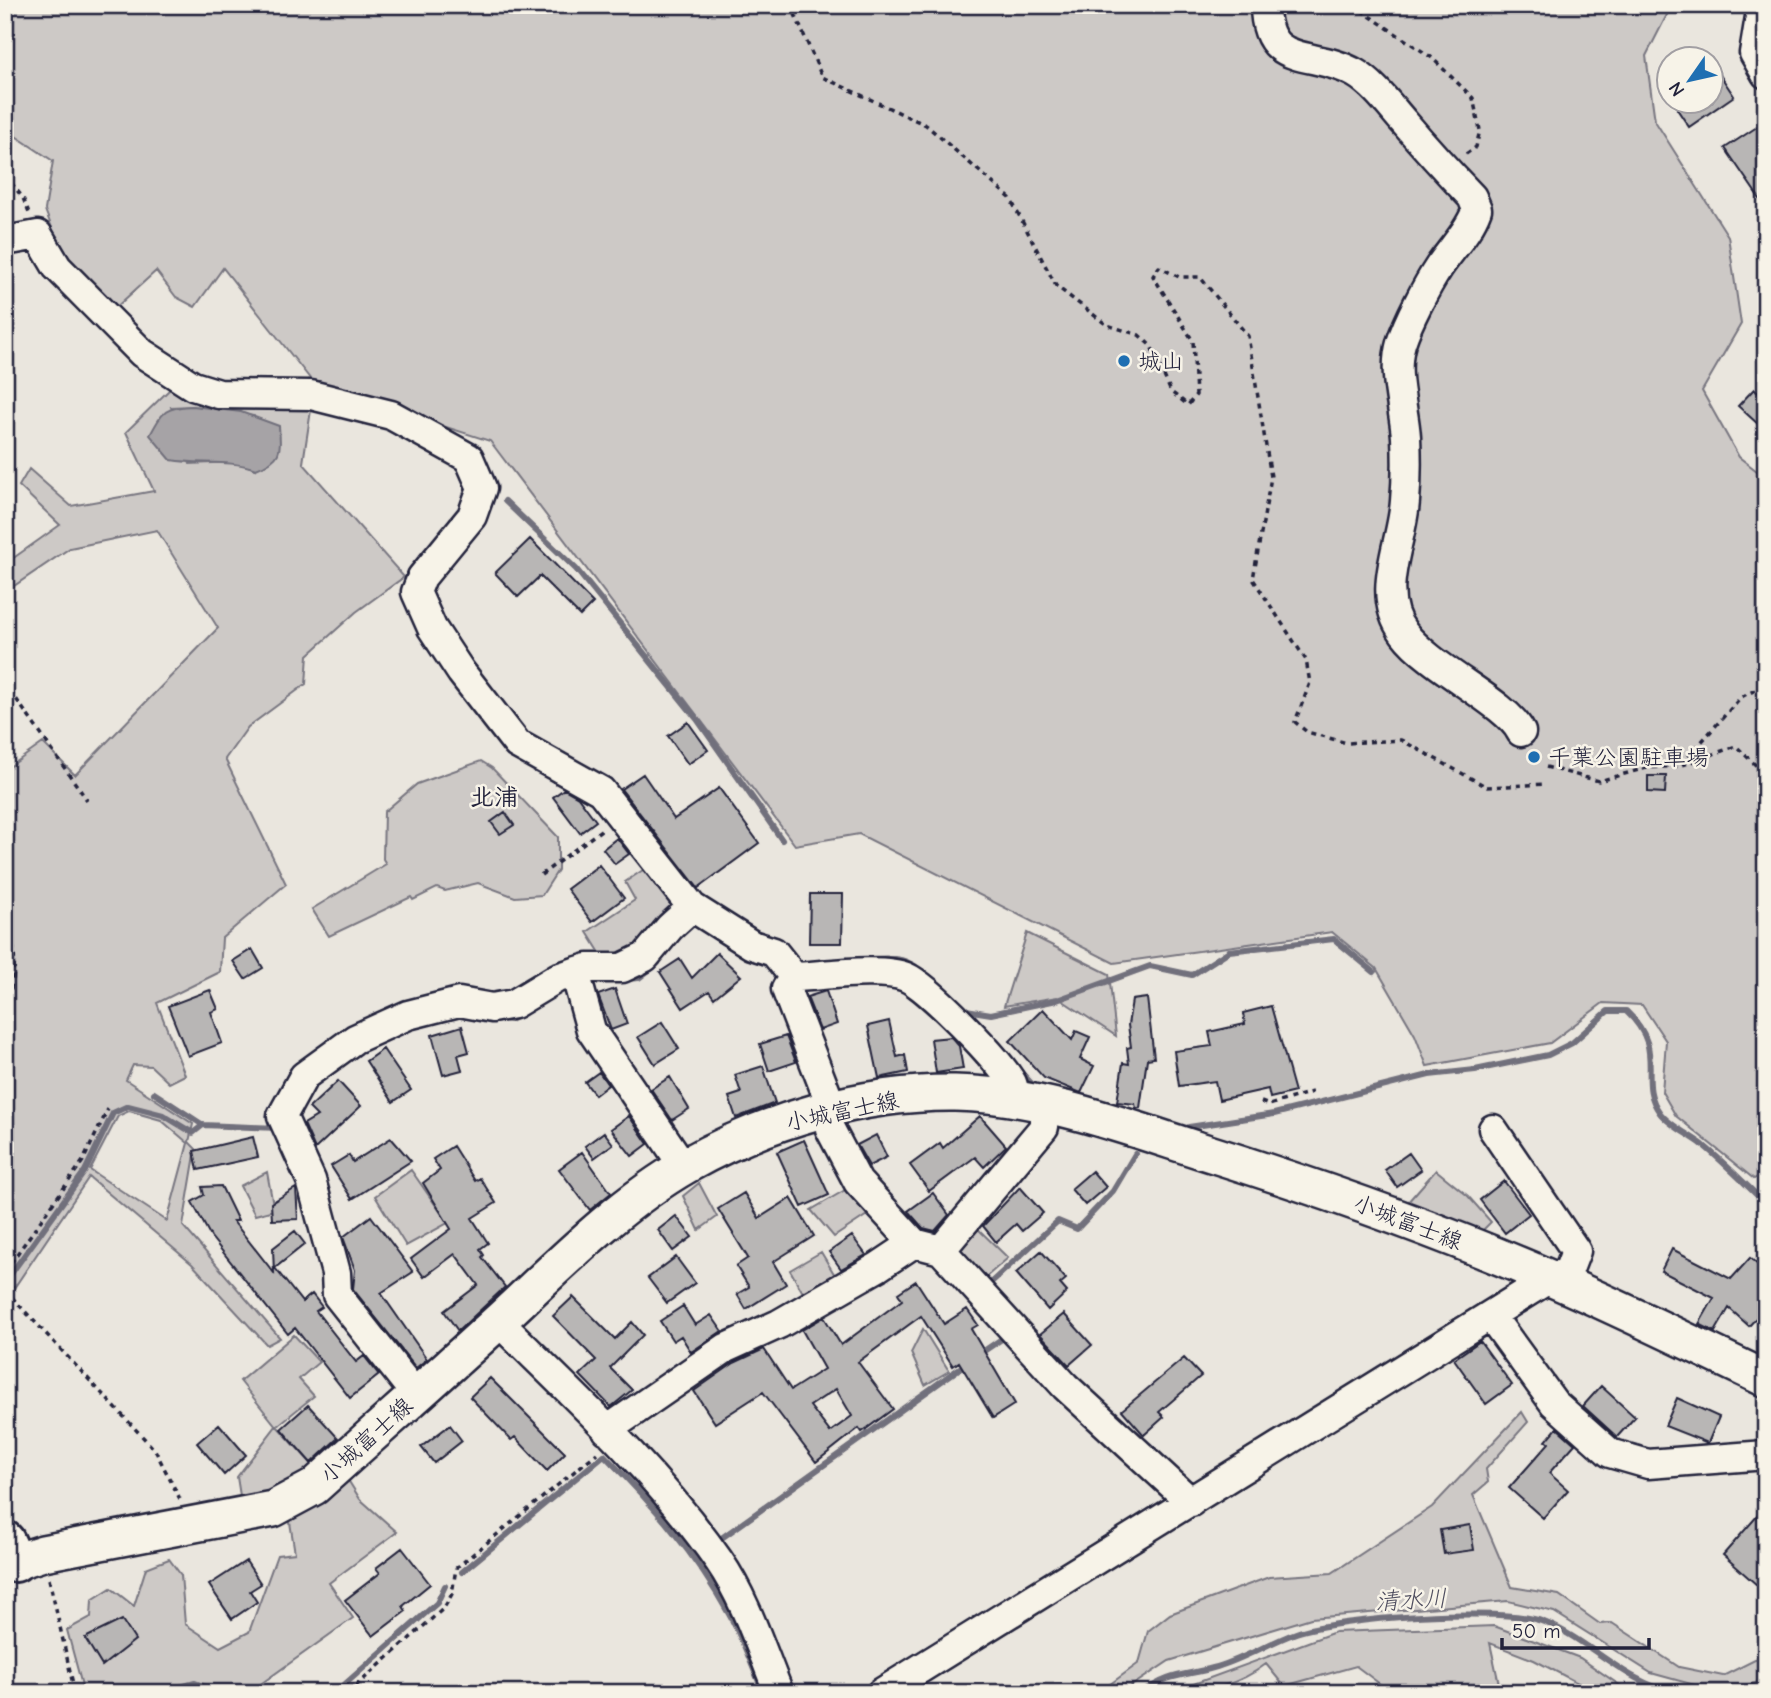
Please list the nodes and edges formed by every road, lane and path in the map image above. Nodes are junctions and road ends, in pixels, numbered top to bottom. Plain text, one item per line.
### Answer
1 (791, 5) edge
2 (1265, 5) edge
3 (1353, 5) edge
4 (1762, 5) edge
5 (1766, 74) edge
6 (1444, 169) junction
7 (5, 175) edge
8 (38, 235) junction
9 (5, 242) edge
10 (5, 683) edge
11 (1766, 685) edge
12 (1521, 732) dead end
13 (1680, 766) junction
14 (1546, 767) dead end
15 (1766, 775) edge
16 (1545, 784) dead end
17 (87, 800) dead end
18 (622, 814) junction
19 (541, 875) dead end
20 (692, 907) junction
21 (5, 916) edge
22 (794, 977) junction
23 (577, 983) junction
24 (5, 1009) edge
25 (1312, 1091) dead end
26 (1030, 1102) junction
27 (1261, 1102) dead end
28 (108, 1108) dead end
29 (831, 1118) junction
30 (1493, 1129) dead end
31 (684, 1167) junction
32 (914, 1243) junction
33 (941, 1250) junction
34 (5, 1271) edge
35 (1550, 1278) junction
36 (5, 1291) edge
37 (1491, 1316) junction
38 (498, 1321) junction
39 (1766, 1379) edge
40 (416, 1395) junction
41 (611, 1434) junction
42 (1766, 1455) edge
43 (1191, 1502) junction
44 (191, 1522) junction
45 (17, 1555) edge
46 (75, 1693) edge
47 (348, 1693) edge
48 (779, 1693) edge
49 (881, 1693) edge

1 - 16 path
2 - 6 street
3 - 6 path
4 - 5 street
6 - 12 street
7 - 8 path
8 - 9 street
8 - 18 street
10 - 17 path
11 - 13 path
13 - 14 path
13 - 15 path
18 - 19 path
18 - 20 street
20 - 22 street
20 - 23 street
21 - 24 path
22 - 26 street
22 - 29 street
23 - 31 street
23 - 40 street
25 - 27 path
26 - 29 main road, 小城富士線
26 - 33 street
26 - 35 main road, 小城富士線
28 - 34 path
29 - 31 main road, 小城富士線
29 - 32 street
30 - 35 street
31 - 38 main road, 小城富士線
32 - 33 street
32 - 41 street
33 - 43 street
35 - 37 street
35 - 39 main road, 小城富士線
36 - 44 path
37 - 42 street
37 - 43 street
38 - 40 main road, 小城富士線
38 - 41 street
40 - 44 main road, 小城富士線
41 - 47 path
41 - 48 street
43 - 49 street
44 - 45 main road, 小城富士線
45 - 46 path

